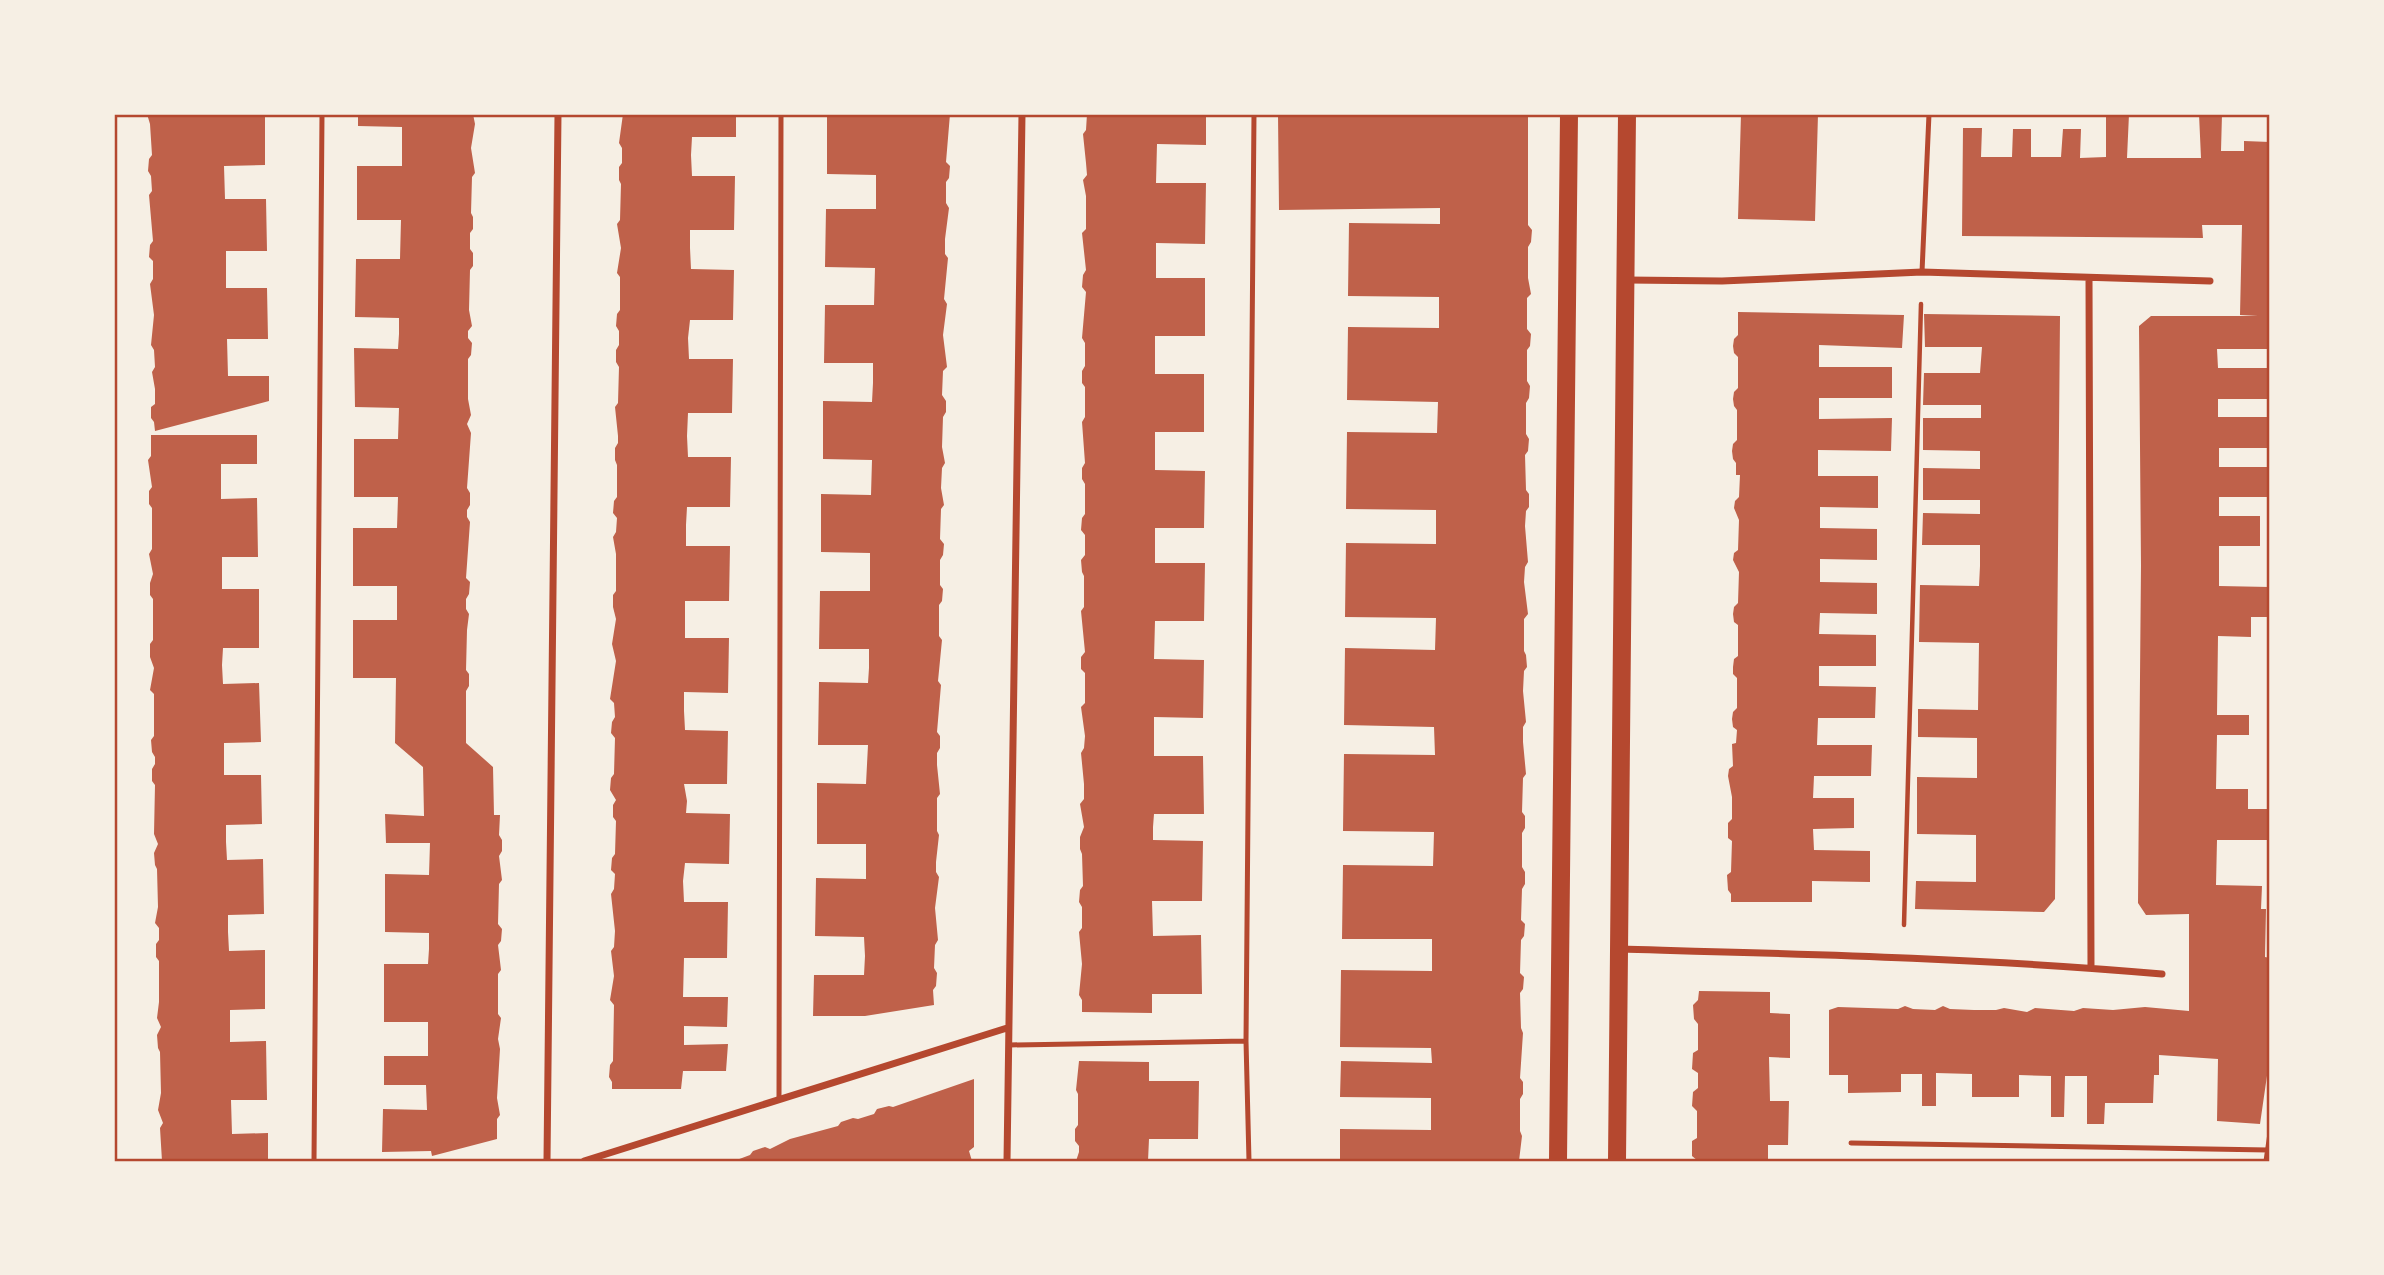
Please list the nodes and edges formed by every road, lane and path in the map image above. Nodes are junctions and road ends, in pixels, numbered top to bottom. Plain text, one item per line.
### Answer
1 (322, 114) edge
2 (558, 114) edge
3 (781, 114) edge
4 (1022, 114) edge
5 (1254, 114) edge
6 (1569, 114) edge
7 (1627, 114) edge
8 (1928, 114) edge
9 (1922, 272) junction
10 (2089, 278) junction
11 (1626, 280) junction
12 (2210, 281) dead end
13 (1619, 949) junction
14 (1903, 958) junction
15 (2091, 967) junction
16 (2162, 974) dead end
17 (1007, 1028) junction
18 (1246, 1041) junction
19 (1009, 1045) junction
20 (779, 1099) junction
21 (2270, 1133) edge
22 (1851, 1143) dead end
23 (2268, 1150) junction
24 (314, 1161) edge
25 (547, 1161) edge
26 (584, 1161) edge
27 (1007, 1161) edge
28 (1248, 1161) edge
29 (1558, 1161) edge
30 (1617, 1161) edge
31 (2266, 1161) edge

1 - 24 lane
2 - 25 street
3 - 20 lane
4 - 17 street
5 - 18 lane
6 - 29 main road
7 - 11 main road
8 - 9 lane
9 - 10 street
9 - 11 street
9 - 14 path
10 - 12 street
10 - 15 street
11 - 13 main road
13 - 14 street
13 - 30 main road
14 - 15 street
15 - 16 street
17 - 19 street
17 - 20 street
18 - 19 lane
18 - 28 lane
19 - 27 street
20 - 26 street
21 - 23 lane
22 - 23 lane
23 - 31 lane

